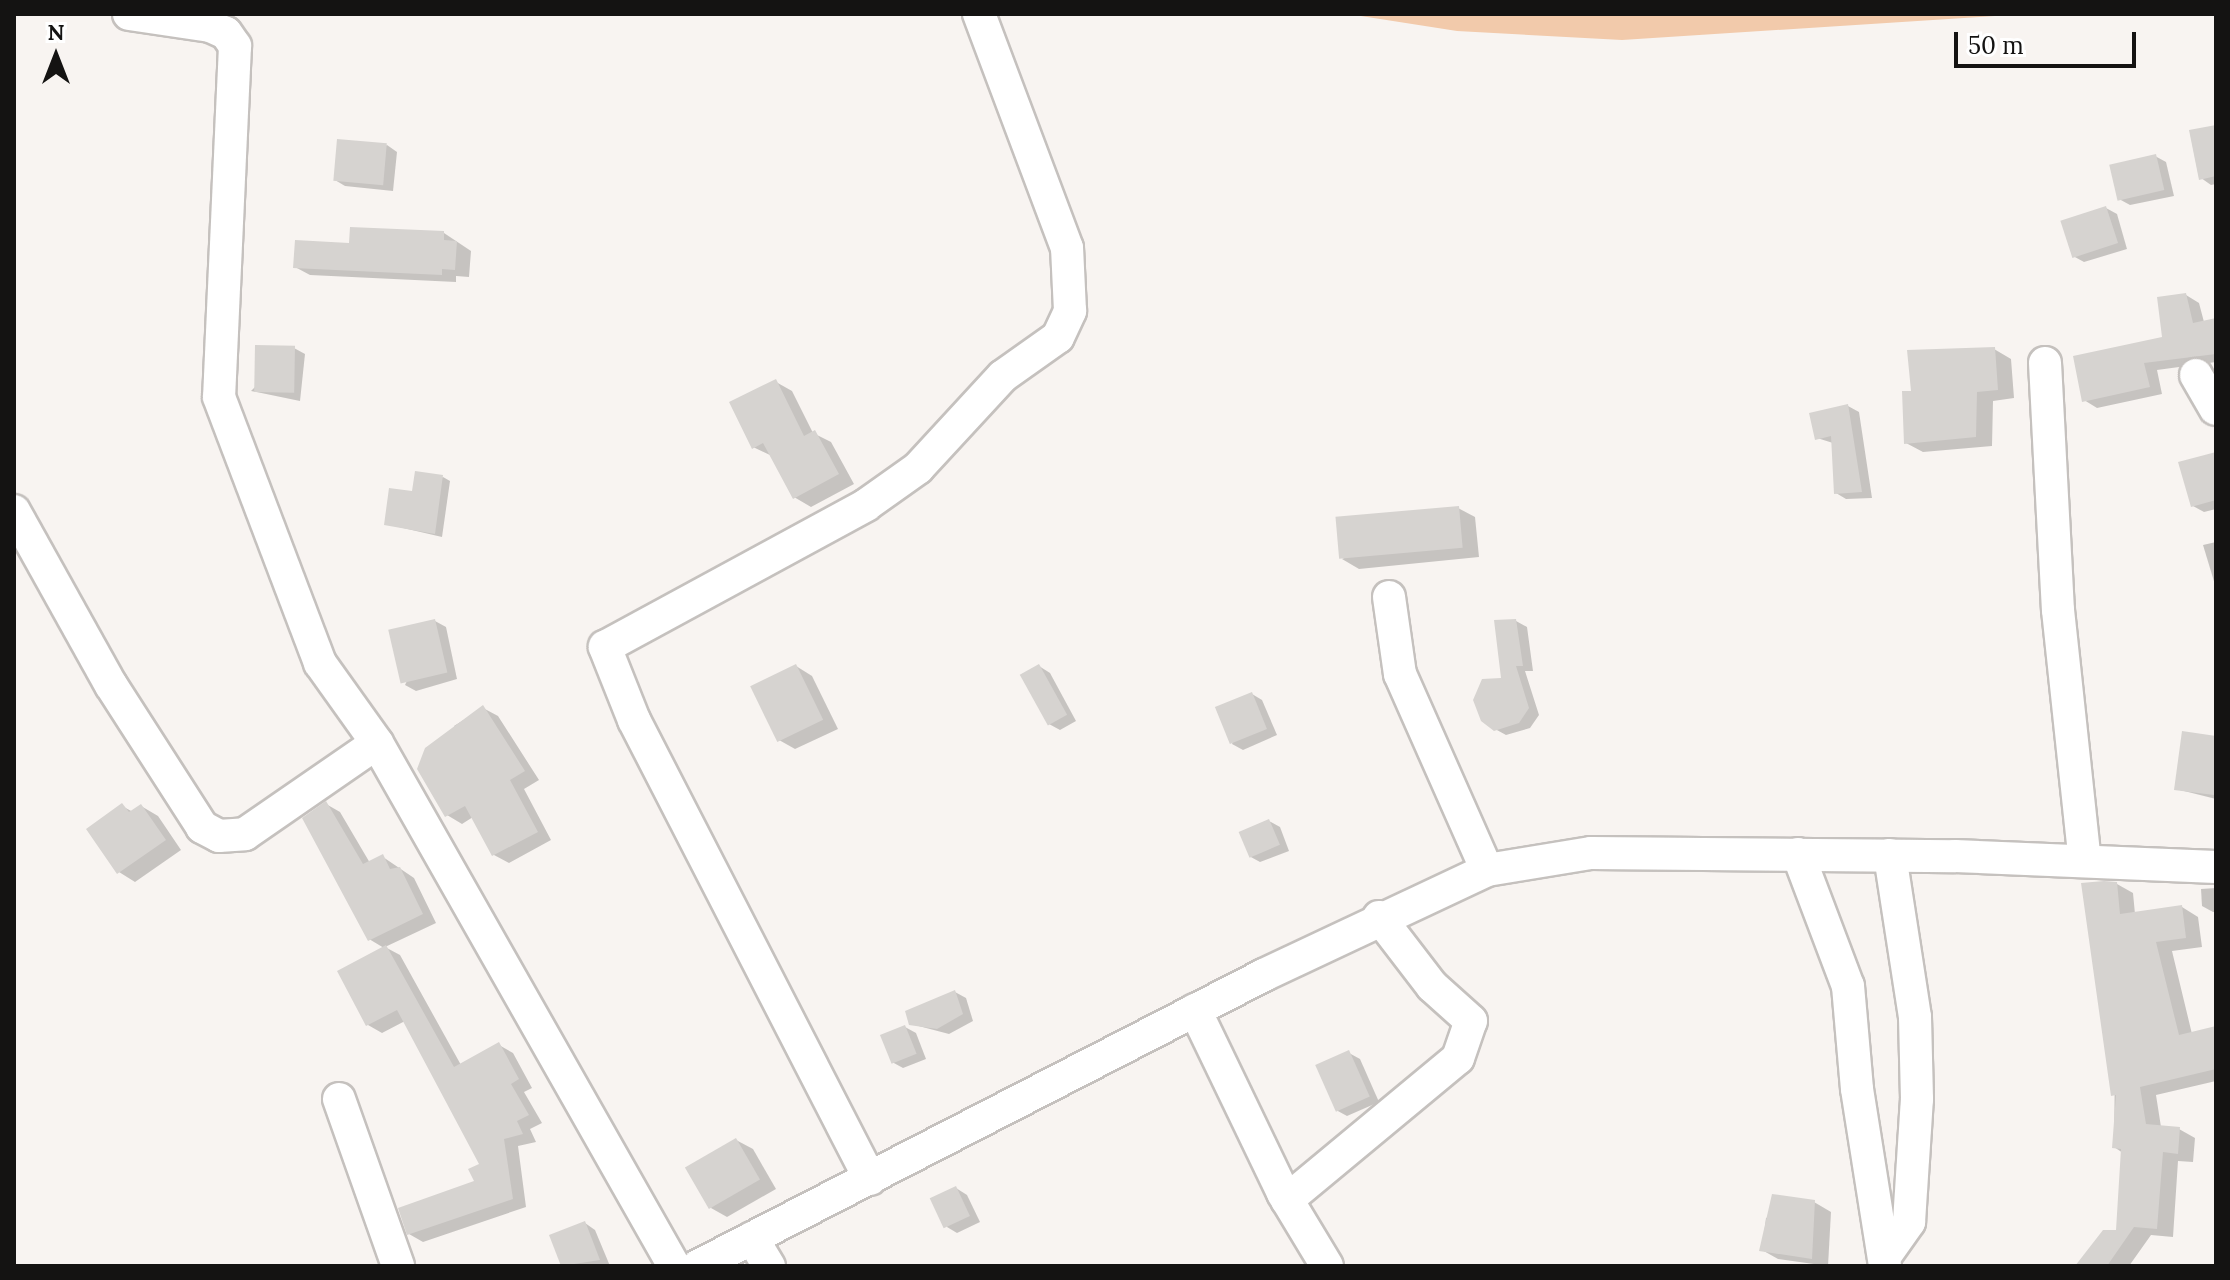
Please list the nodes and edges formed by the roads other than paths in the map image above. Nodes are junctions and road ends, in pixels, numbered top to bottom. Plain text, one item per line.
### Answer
1 (129, 14) edge
2 (979, 14) edge
3 (2045, 363) dead end
4 (2196, 375) dead end
5 (2216, 409) edge
6 (14, 511) edge
7 (1389, 597) dead end
8 (377, 743) junction
9 (1798, 854) junction
10 (1890, 855) junction
11 (2085, 861) junction
12 (2216, 867) edge
13 (1487, 870) junction
14 (1379, 917) junction
15 (1195, 1010) junction
16 (339, 1099) dead end
17 (870, 1179) junction
18 (1287, 1200) junction
19 (752, 1238) junction
20 (1885, 1261) edge
21 (398, 1266) edge
22 (674, 1266) edge
23 (698, 1266) edge
24 (769, 1266) edge
25 (1327, 1266) edge

1 - 8 street
2 - 17 street
3 - 11 street
4 - 5 street
6 - 8 street
7 - 13 street
8 - 22 street
9 - 10 street
9 - 13 street
9 - 20 street
10 - 11 street
10 - 20 street
11 - 12 street
13 - 14 street
14 - 15 street
14 - 18 street
15 - 17 street
15 - 18 street
16 - 21 street
17 - 19 street
18 - 25 street
19 - 23 street
19 - 24 street

